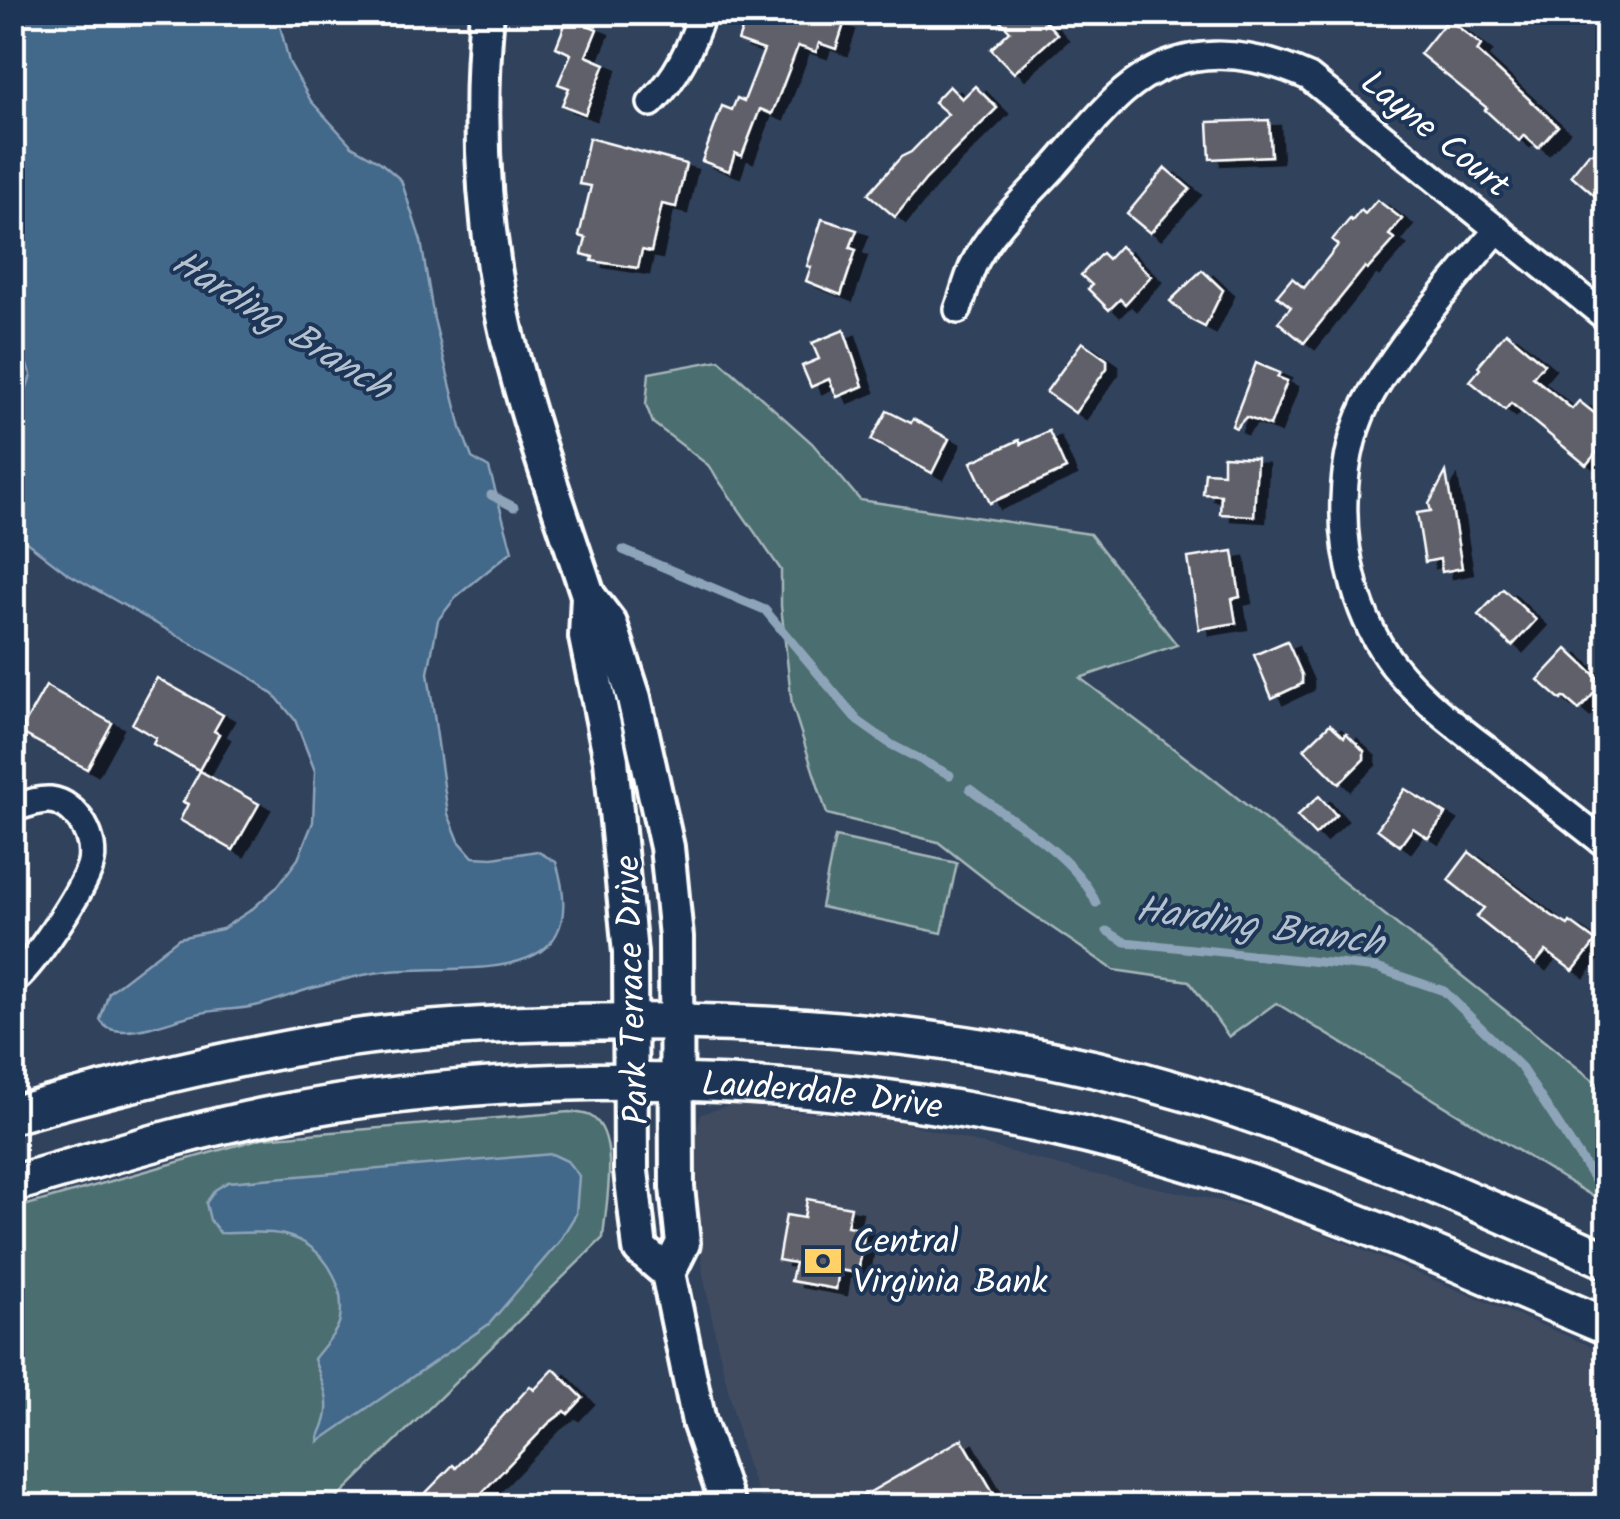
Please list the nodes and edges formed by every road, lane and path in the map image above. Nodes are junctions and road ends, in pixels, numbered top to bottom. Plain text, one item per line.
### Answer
1 (487, 12) edge
2 (703, 12) edge
3 (652, 104) dead end
4 (1498, 229) junction
5 (958, 310) dead end
6 (1608, 319) edge
7 (588, 595) junction
8 (12, 809) edge
9 (1608, 846) edge
10 (12, 981) edge
11 (631, 1020) junction
12 (677, 1022) junction
13 (631, 1082) junction
14 (677, 1083) junction
15 (12, 1116) edge
16 (12, 1184) edge
17 (1608, 1261) edge
18 (668, 1274) junction
19 (1608, 1327) edge
20 (728, 1506) edge

1 - 7 street, Park Terrace Drive
2 - 3 street
4 - 5 street, Layne Court
4 - 6 street, Layne Court
4 - 9 street
7 - 11 street, Park Terrace Drive
7 - 12 street, Park Terrace Drive
8 - 10 street
11 - 12 main road, Lauderdale Drive
11 - 13 street, Park Terrace Drive
11 - 15 main road, Lauderdale Drive
12 - 14 street, Park Terrace Drive
12 - 17 main road, Lauderdale Drive
13 - 14 main road, Lauderdale Drive
13 - 16 main road, Lauderdale Drive
13 - 18 street, Park Terrace Drive
14 - 18 street, Park Terrace Drive
14 - 19 main road, Lauderdale Drive
18 - 20 street, Park Terrace Drive

